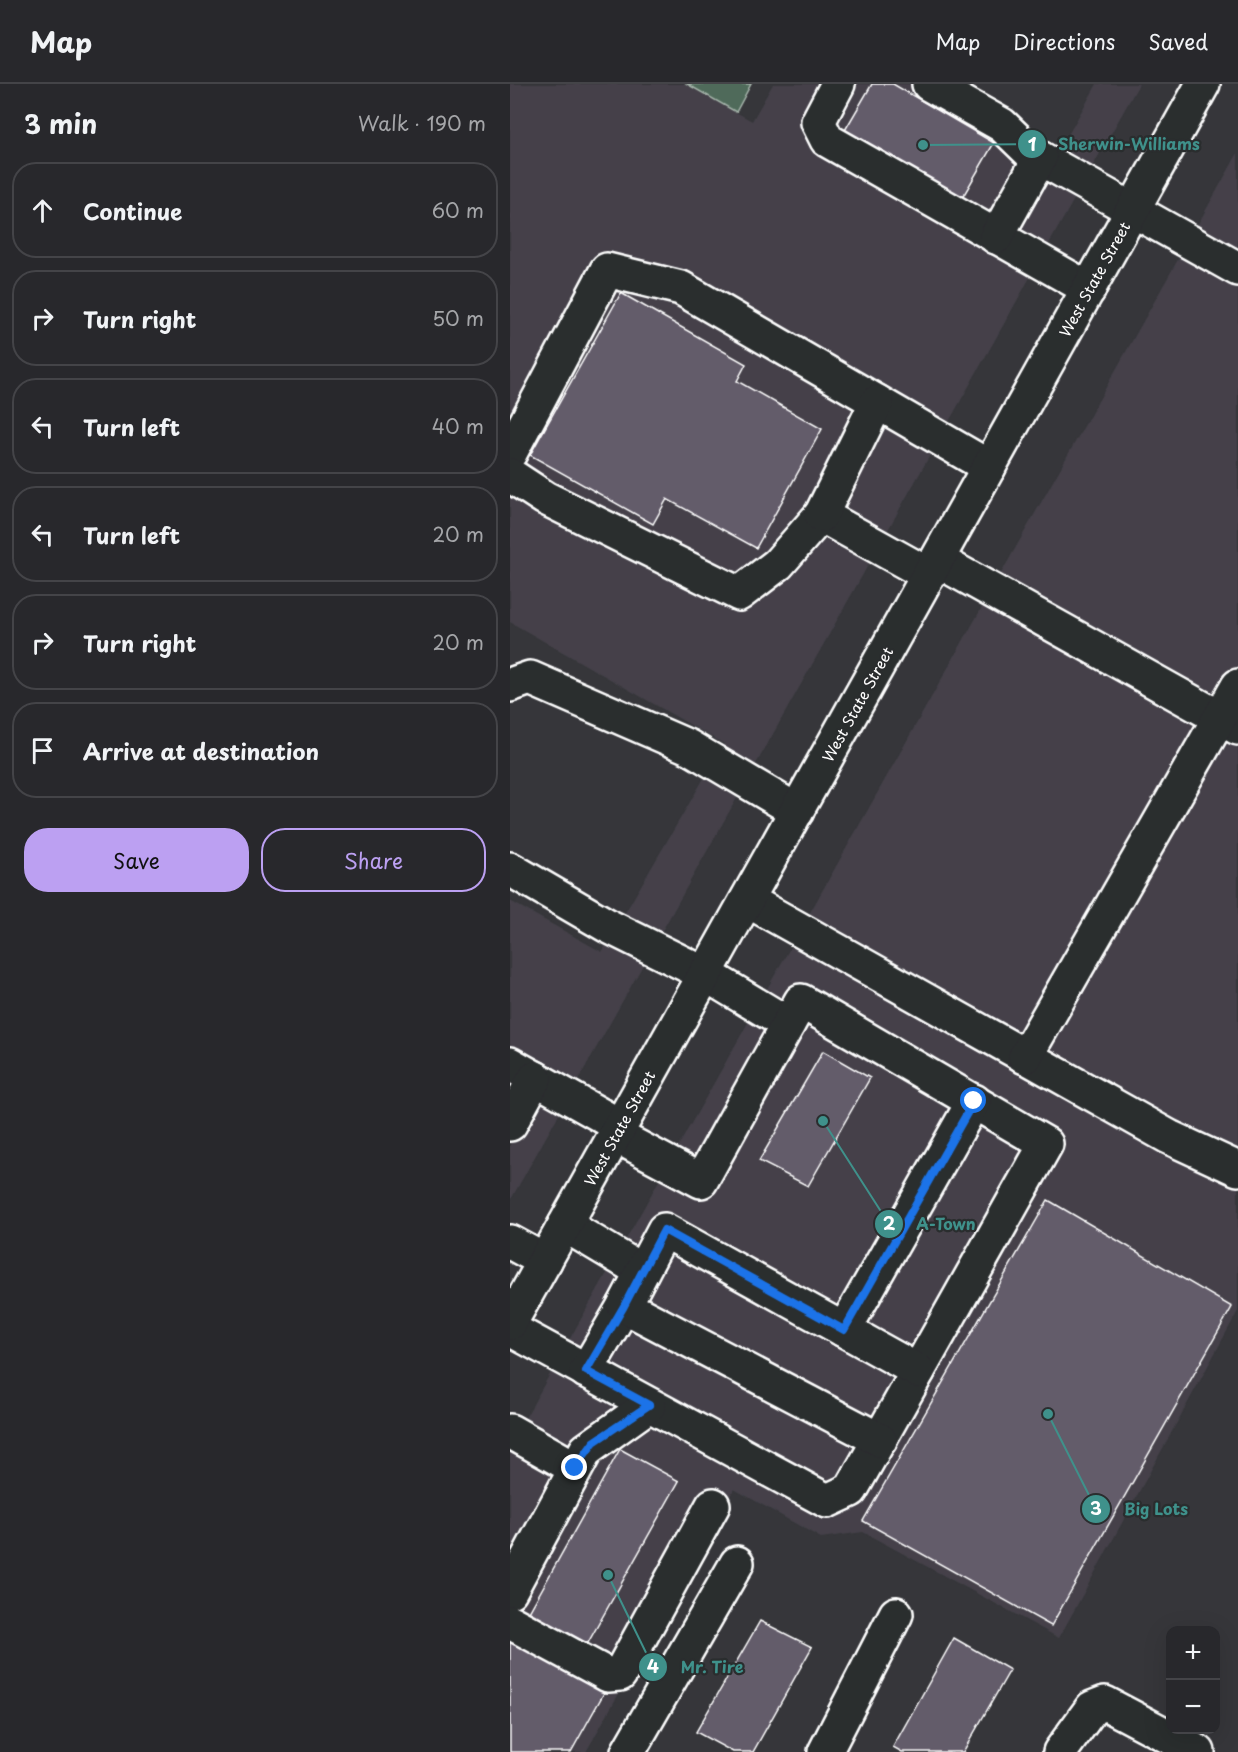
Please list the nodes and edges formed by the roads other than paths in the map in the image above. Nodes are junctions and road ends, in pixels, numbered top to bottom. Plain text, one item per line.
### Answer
1 (838, 84) edge
2 (929, 84) edge
3 (1203, 84) edge
4 (1040, 158) junction
5 (1133, 209) junction
6 (996, 237) junction
7 (1238, 269) edge
8 (1089, 289) junction
9 (877, 402) junction
10 (510, 453) edge
11 (989, 467) junction
12 (510, 475) edge
13 (821, 515) junction
14 (933, 567) junction
15 (510, 685) edge
16 (1238, 686) edge
17 (1229, 723) edge
18 (796, 811) junction
19 (510, 869) edge
20 (747, 900) junction
21 (705, 974) junction
22 (788, 1024) junction
23 (1025, 1057) junction
24 (522, 1071) edge
25 (974, 1101) junction
26 (510, 1124) edge
27 (618, 1131) junction
28 (1236, 1165) edge
29 (565, 1225) junction
30 (510, 1242) edge
31 (544, 1261) junction
32 (642, 1271) junction
33 (624, 1306) junction
34 (512, 1317) edge
35 (844, 1330) junction
36 (586, 1371) junction
37 (918, 1371) junction
38 (649, 1405) junction
39 (510, 1431) edge
40 (880, 1440) junction
41 (575, 1468) junction
42 (714, 1505) dead end
43 (518, 1556) edge
44 (737, 1563) dead end
45 (510, 1591) edge
46 (896, 1614) dead end
47 (510, 1622) edge
48 (639, 1748) edge
49 (825, 1752) edge
50 (1060, 1752) edge
51 (1197, 1752) edge

1 - 6 main road
2 - 4 main road
3 - 5 main road, West State Street
4 - 5 main road
4 - 6 main road
5 - 7 main road
5 - 8 main road, West State Street
6 - 8 main road
8 - 11 main road, West State Street
9 - 10 main road
9 - 11 main road
9 - 13 main road
11 - 14 main road, West State Street
12 - 13 main road
13 - 14 main road
14 - 17 main road
14 - 18 main road, West State Street
15 - 18 main road
16 - 17 main road
17 - 23 main road
18 - 20 main road, West State Street
19 - 21 main road
20 - 21 main road, West State Street
20 - 23 main road
21 - 22 main road
21 - 27 main road, West State Street
22 - 25 main road
22 - 27 main road
23 - 28 main road
24 - 26 main road
24 - 27 main road
25 - 35 main road
25 - 37 main road
27 - 29 main road, West State Street
29 - 31 main road, West State Street
29 - 32 main road
30 - 31 main road
31 - 34 main road, West State Street
32 - 33 main road
32 - 35 main road
33 - 36 main road
33 - 40 main road
34 - 36 main road
35 - 37 main road
36 - 38 main road
37 - 40 main road
38 - 40 main road
38 - 41 main road
39 - 41 main road
41 - 43 main road
42 - 47 main road
43 - 45 main road
44 - 48 main road
46 - 49 main road
50 - 51 main road

